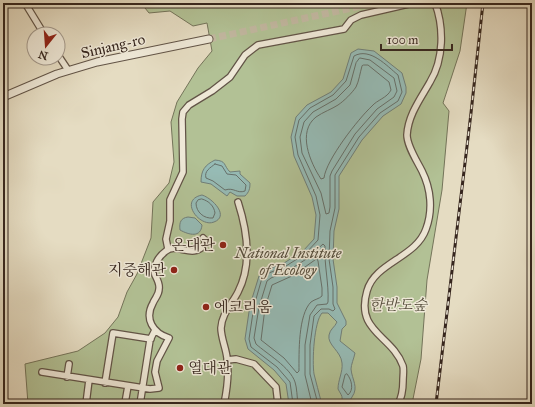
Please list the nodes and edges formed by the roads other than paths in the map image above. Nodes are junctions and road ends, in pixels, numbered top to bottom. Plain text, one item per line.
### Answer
1 (26, 3) edge
2 (413, 3) edge
3 (434, 3) edge
4 (39, 26) edge
5 (209, 39) tunnel mouth
6 (65, 66) edge
7 (68, 70) junction
8 (3, 97) edge
9 (238, 202) dead end
10 (203, 238) dead end
11 (168, 249) junction
12 (154, 330) junction
13 (151, 339) junction
14 (228, 360) junction
15 (69, 364) dead end
16 (42, 372) dead end
17 (67, 377) junction
18 (89, 380) junction
19 (105, 383) junction
20 (128, 386) junction
21 (142, 388) junction
22 (86, 404) edge
23 (126, 404) edge
24 (140, 404) edge
25 (224, 404) edge
26 (278, 404) edge
27 (398, 404) edge

1 - 4 street
2 - 11 street
3 - 27 street
5 - 7 street, Sinjang-ro
6 - 7 street
7 - 8 street, Sinjang-ro
9 - 14 street
10 - 11 street
11 - 12 street
12 - 13 street
12 - 21 street
13 - 19 street
13 - 21 street
14 - 25 street
14 - 26 street
15 - 17 street
16 - 17 street
17 - 18 street
18 - 19 street
18 - 22 street
19 - 20 street
20 - 21 street
20 - 23 street
21 - 24 street

